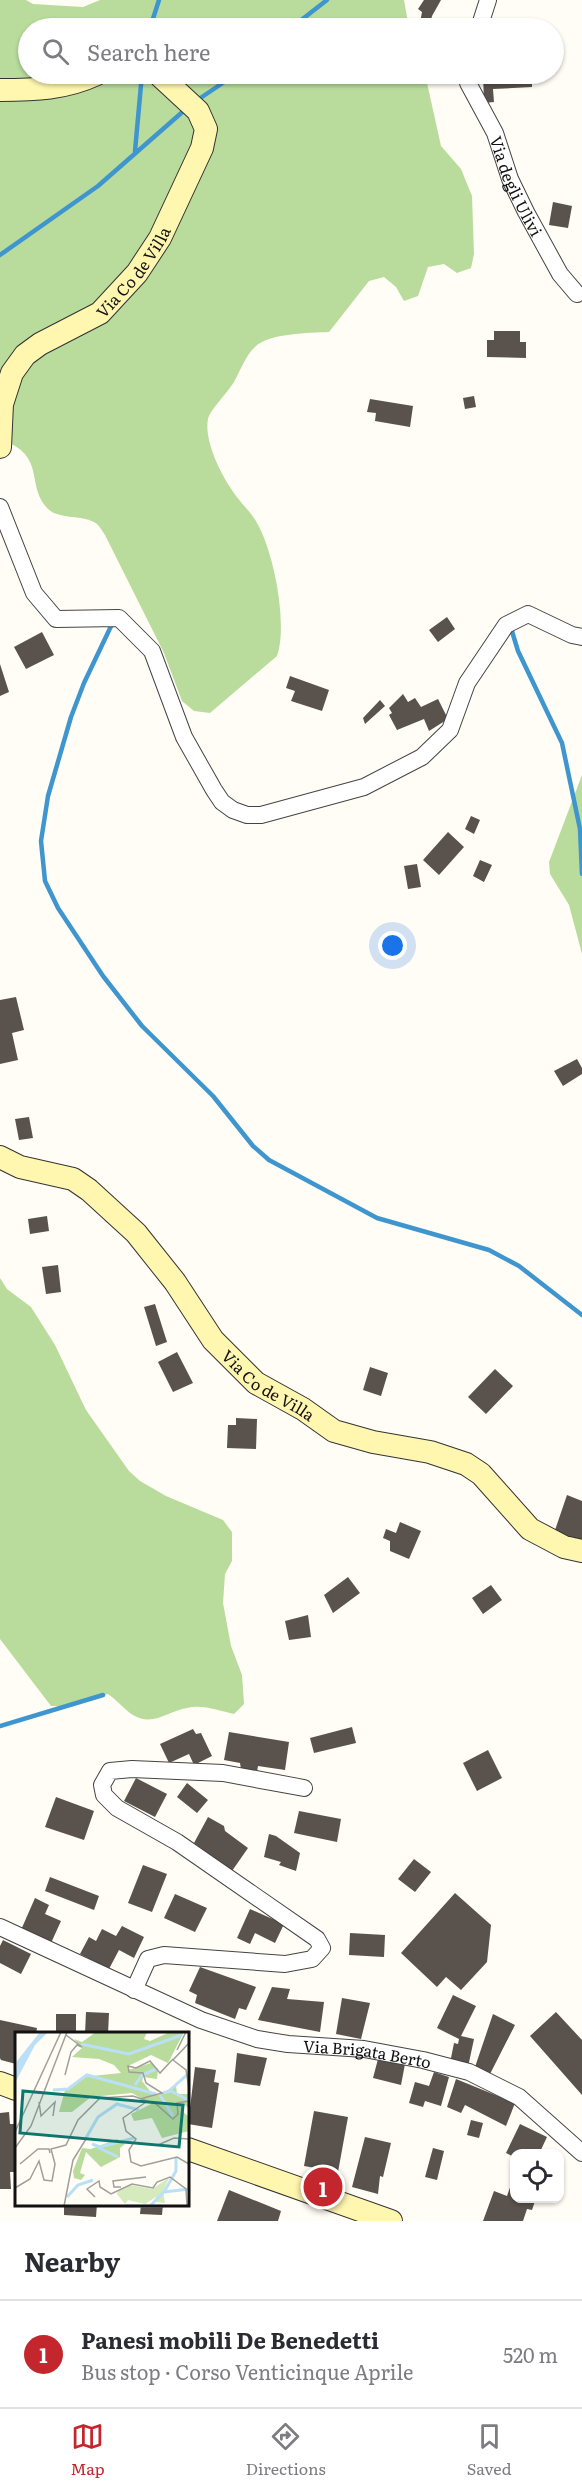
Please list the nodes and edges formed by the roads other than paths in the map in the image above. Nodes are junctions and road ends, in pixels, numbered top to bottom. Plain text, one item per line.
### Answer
1 (488, 0) edge
2 (482, 18) edge
3 (72, 84) edge
4 (169, 84) edge
5 (469, 84) edge
6 (0, 90) edge
7 (577, 294) dead end
8 (0, 447) edge
9 (0, 507) edge
10 (582, 637) edge
11 (0, 1157) edge
12 (582, 1551) edge
13 (304, 1788) dead end
14 (0, 1927) edge
15 (134, 1990) junction
16 (0, 2083) edge
17 (15, 2089) edge
18 (189, 2149) edge
19 (582, 2153) edge
20 (391, 2221) edge

1 - 2 street
3 - 6 street
4 - 8 street, Via Co de Villa
5 - 7 street, Via degli Ulivi
9 - 10 street
11 - 12 street, Via Co de Villa
13 - 15 street
14 - 15 street, Via Brigata Berto
15 - 19 street, Via Brigata Berto
16 - 17 street
18 - 20 street

